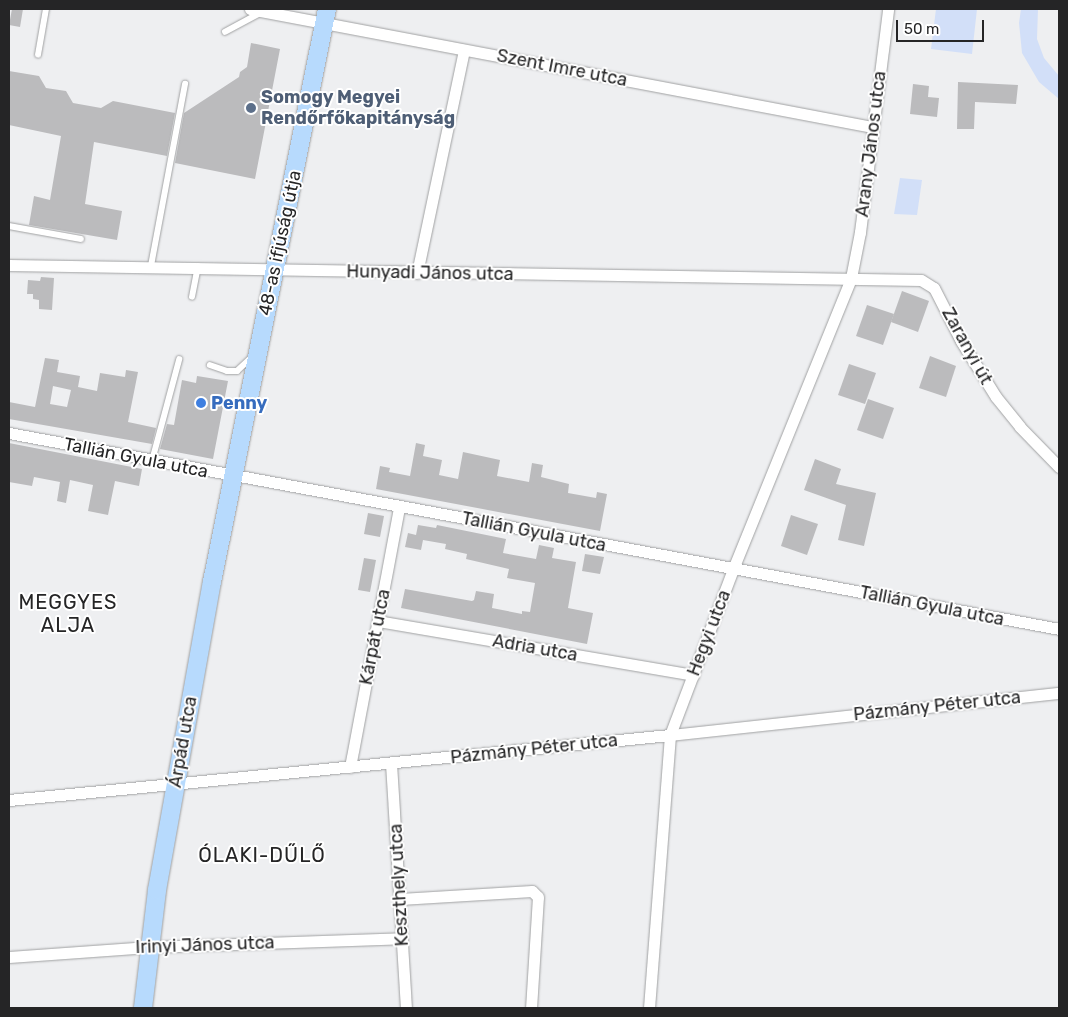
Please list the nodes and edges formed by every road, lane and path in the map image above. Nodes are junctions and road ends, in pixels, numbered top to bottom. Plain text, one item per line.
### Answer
1 (46, 9) edge
2 (250, 9) edge
3 (888, 9) edge
4 (264, 11) junction
5 (326, 15) edge
6 (226, 32) dead end
7 (464, 50) junction
8 (38, 54) dead end
9 (185, 84) dead end
10 (873, 126) junction
11 (9, 226) edge
12 (81, 239) dead end
13 (9, 265) edge
14 (151, 266) junction
15 (198, 268) junction
16 (274, 270) junction
17 (417, 273) junction
18 (851, 278) junction
19 (192, 297) dead end
20 (258, 347) junction
21 (179, 360) dead end
22 (210, 365) dead end
23 (9, 433) edge
24 (152, 461) junction
25 (1059, 467) edge
26 (232, 476) junction
27 (399, 506) junction
28 (734, 569) junction
29 (378, 621) junction
30 (1059, 629) edge
31 (692, 675) junction
32 (1059, 693) edge
33 (670, 735) junction
34 (391, 763) junction
35 (350, 767) junction
36 (176, 784) junction
37 (9, 800) edge
38 (400, 898) junction
39 (402, 938) junction
40 (149, 947) junction
41 (9, 957) edge
42 (143, 1008) edge
43 (406, 1008) edge
44 (531, 1008) edge
45 (649, 1008) edge

1 - 8 lane
2 - 4 street, Szent Imre utca
3 - 10 street, Arany János utca
4 - 5 street, Szent Imre utca
4 - 6 lane
5 - 7 street, Szent Imre utca
5 - 16 main road, 48-as ifjúság útja
7 - 10 street, Szent Imre utca
7 - 17 street
9 - 14 lane
10 - 18 street, Arany János utca
11 - 12 lane
13 - 14 street, Hunyadi János utca
14 - 15 street, Hunyadi János utca
15 - 16 street, Hunyadi János utca
15 - 19 lane
16 - 17 street, Hunyadi János utca
16 - 20 main road, 48-as ifjúság útja
17 - 18 street, Hunyadi János utca
18 - 25 street, Zaranyi út
18 - 28 street, Hegyi utca
20 - 22 lane
20 - 26 main road, 48-as ifjúság útja
21 - 24 lane
23 - 24 street, Tallián Gyula utca
24 - 26 street, Tallián Gyula utca
26 - 27 street, Tallián Gyula utca
26 - 36 main road, Árpád utca
27 - 28 street, Tallián Gyula utca
27 - 29 street, Kárpát utca
28 - 30 street, Tallián Gyula utca
28 - 31 street, Hegyi utca
29 - 31 street, Adria utca
29 - 35 street, Kárpát utca
31 - 33 street, Hegyi utca
32 - 33 street, Pázmány Péter utca
33 - 34 street, Pázmány Péter utca
33 - 45 street, Hegyi utca
34 - 35 street, Pázmány Péter utca
34 - 38 street, Keszthely utca
35 - 36 street, Pázmány Péter utca
36 - 37 street, Pázmány Péter utca
36 - 40 main road, Árpád utca
38 - 39 street, Keszthely utca
38 - 44 street
39 - 40 street, Irinyi János utca
39 - 43 street, Keszthely utca
40 - 41 street, Irinyi János utca
40 - 42 main road, Árpád utca

